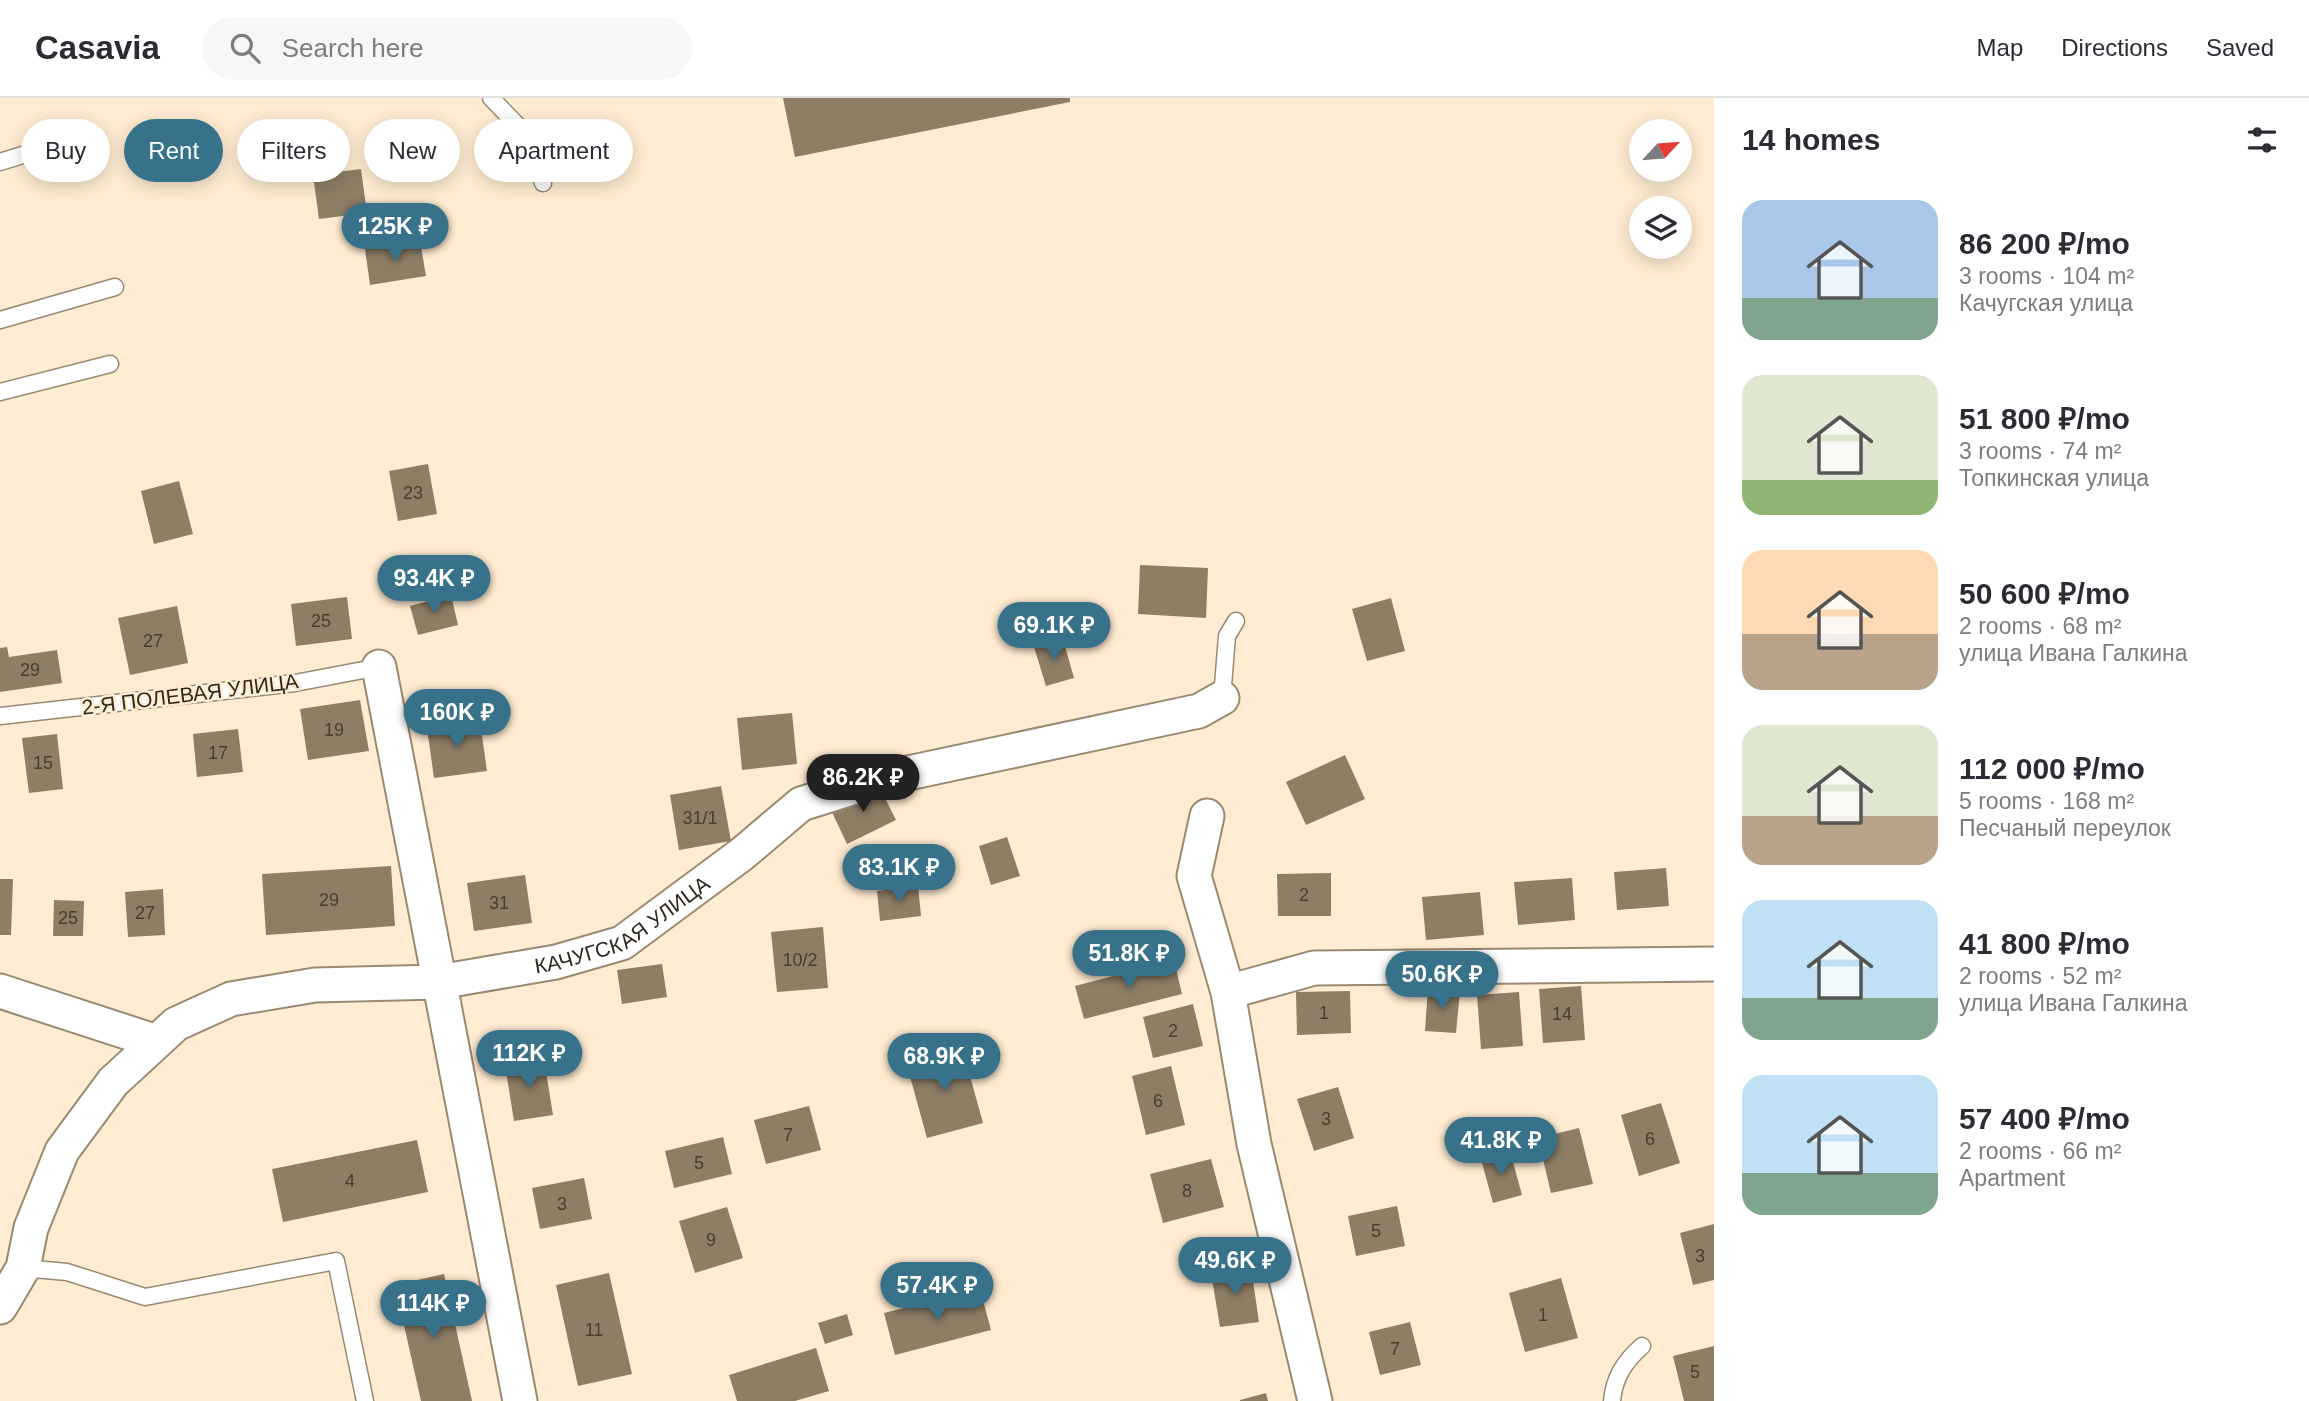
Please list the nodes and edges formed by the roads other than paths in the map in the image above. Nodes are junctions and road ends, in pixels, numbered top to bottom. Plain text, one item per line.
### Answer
1 (491, 98) edge
2 (21, 155) edge
3 (0, 162) edge
4 (543, 183) dead end
5 (115, 287) dead end
6 (0, 320) edge
7 (110, 364) dead end
8 (0, 392) edge
9 (1236, 621) dead end
10 (379, 667) joint
11 (1222, 698) joint
12 (0, 716) edge
13 (1207, 816) dead end
14 (1714, 964) edge
15 (439, 982) junction
16 (0, 991) edge
17 (1228, 992) junction
18 (154, 1041) junction
19 (23, 1268) junction
20 (0, 1307) edge
21 (1642, 1346) dead end
22 (365, 1401) edge
23 (520, 1401) edge
24 (1315, 1401) edge
25 (1612, 1401) edge

1 - 4 lane
2 - 3 lane
5 - 6 lane
7 - 8 lane
9 - 11 lane
10 - 12 lane, 2-Я ПОЛЕВАЯ УЛИЦА
10 - 15 street
11 - 15 street, КАЧУГСКАЯ УЛИЦА
13 - 17 street
14 - 17 street
15 - 18 street, КАЧУГСКАЯ УЛИЦА
15 - 23 street
16 - 18 street
17 - 24 street
18 - 19 street, КАЧУГСКАЯ УЛИЦА
19 - 20 street, КАЧУГСКАЯ УЛИЦА
19 - 22 lane
21 - 25 lane

